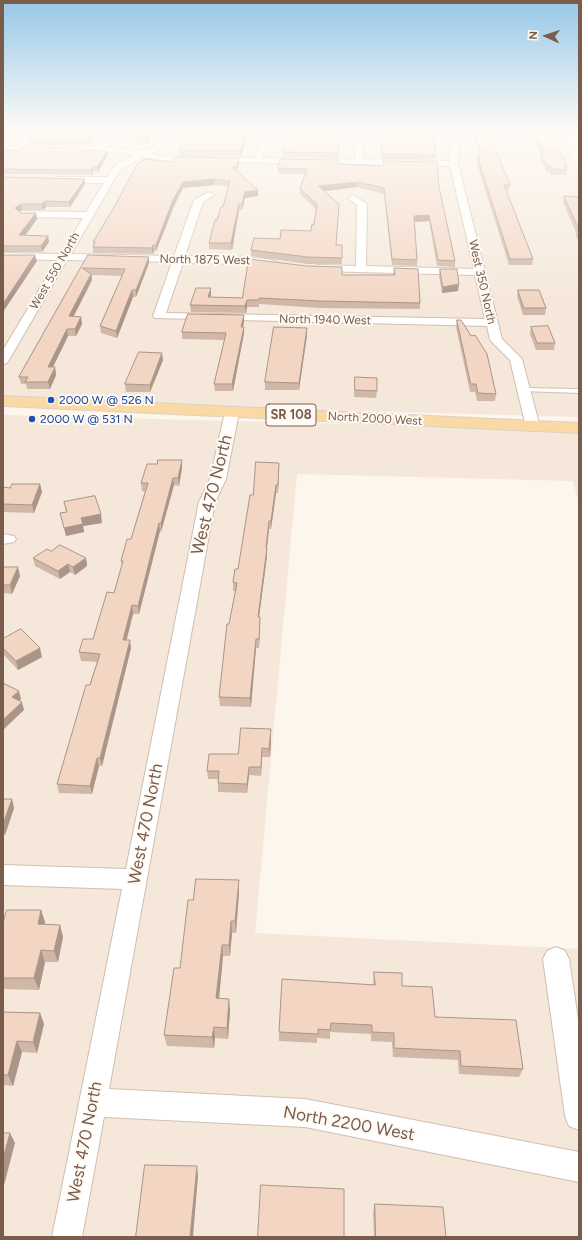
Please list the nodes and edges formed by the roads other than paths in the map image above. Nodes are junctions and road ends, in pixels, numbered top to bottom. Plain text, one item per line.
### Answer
1 (105, 187) edge
2 (459, 187) edge
3 (209, 195) dead end
4 (353, 198) dead end
5 (22, 214) edge
6 (88, 216) junction
7 (3, 256) edge
8 (63, 257) junction
9 (178, 259) junction
10 (285, 265) edge
11 (307, 268) edge
12 (361, 269) junction
13 (479, 272) junction
14 (492, 323) junction
15 (3, 360) edge
16 (524, 390) junction
17 (579, 391) edge
18 (3, 401) edge
19 (232, 412) junction
20 (533, 427) junction
21 (579, 428) edge
22 (3, 875) edge
23 (135, 879) junction
24 (556, 959) dead end
25 (93, 1103) junction
26 (579, 1116) edge
27 (579, 1167) edge
28 (67, 1237) edge

1 - 6 street, West 550 North
2 - 13 street, West 350 North
3 - 9 street
4 - 12 street
5 - 6 street
6 - 8 street, West 550 North
7 - 8 street, North 1875 West
8 - 9 street, North 1875 West
8 - 15 street, West 550 North
9 - 10 street, North 1875 West
9 - 14 street, North 1940 West
11 - 12 street
12 - 13 street
13 - 14 street, West 350 North
14 - 16 street, West 350 North
16 - 17 lane
16 - 20 street, West 350 North
18 - 19 main road, North 2000 West / SR 108
19 - 20 main road, North 2000 West / SR 108
19 - 23 street, West 470 North
20 - 21 main road, North 2000 West / SR 108
22 - 23 street
23 - 25 street, West 470 North
24 - 26 street
25 - 27 street, North 2200 West
25 - 28 street, West 470 North

